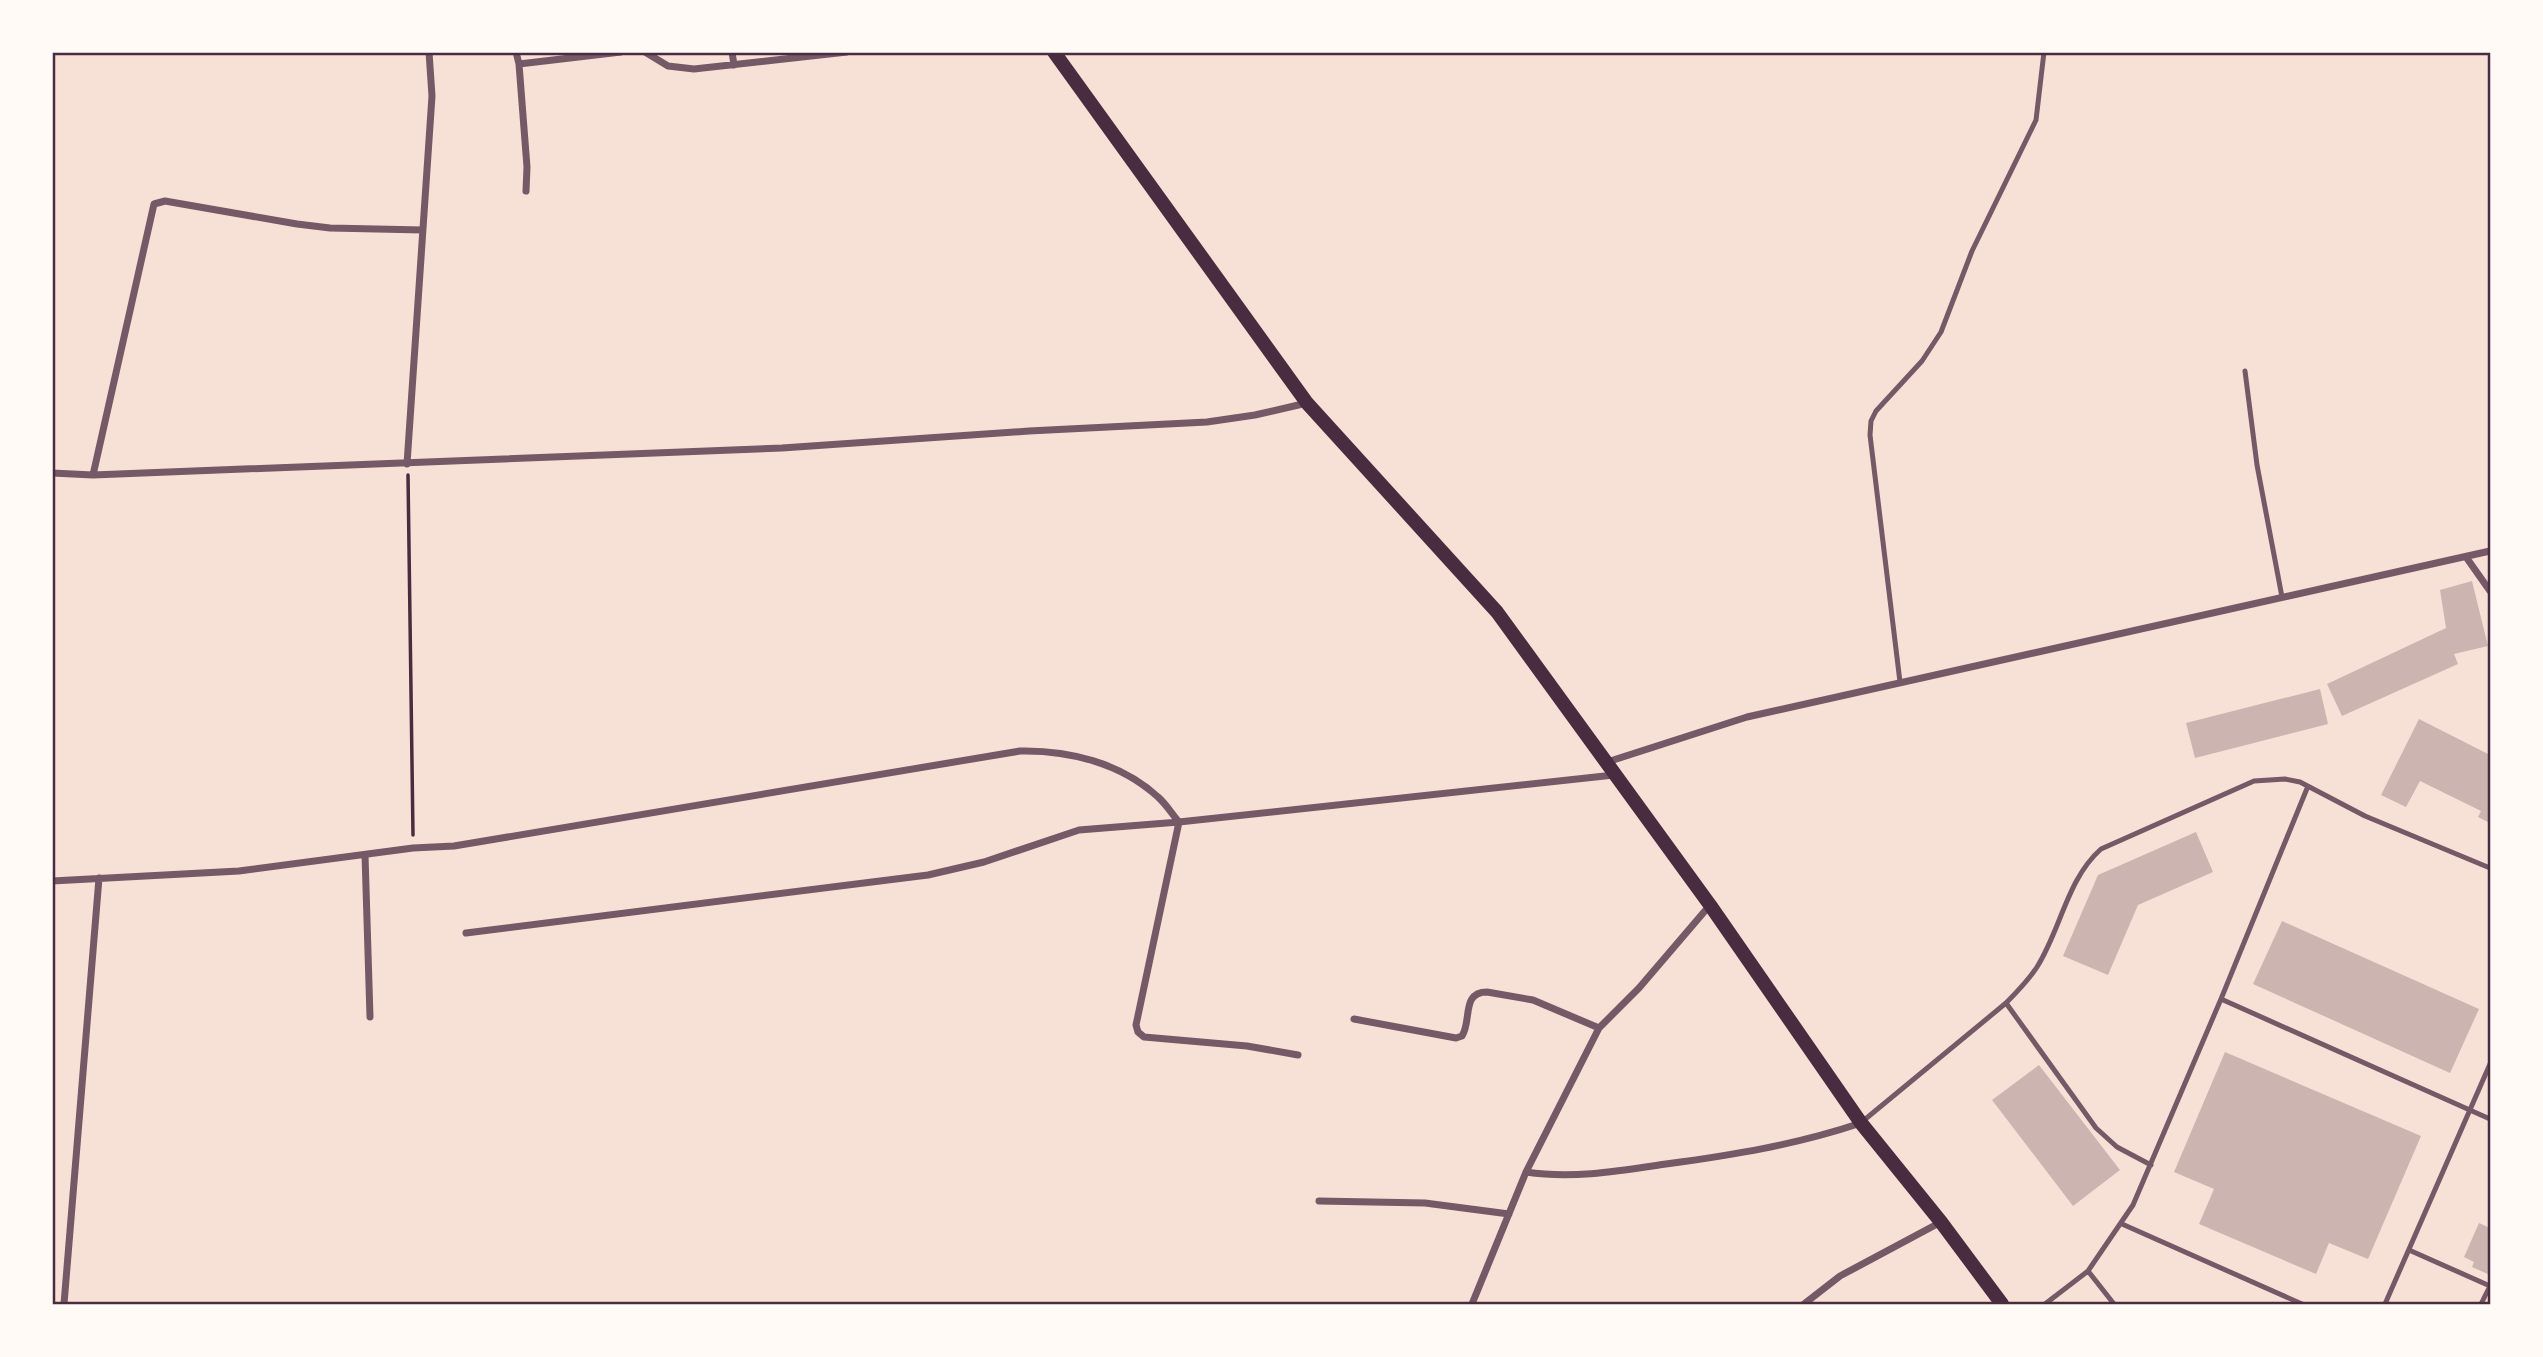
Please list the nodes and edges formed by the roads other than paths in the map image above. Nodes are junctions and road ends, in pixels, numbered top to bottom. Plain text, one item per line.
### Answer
1 (429, 52) edge
2 (516, 52) edge
3 (621, 52) edge
4 (645, 52) edge
5 (732, 52) edge
6 (847, 52) edge
7 (1054, 52) edge
8 (2044, 52) edge
9 (519, 64) junction
10 (734, 65) junction
11 (526, 191) dead end
12 (424, 230) junction
13 (2245, 371) dead end
14 (1307, 403) junction
15 (407, 464) junction
16 (52, 473) edge
17 (93, 475) junction
18 (2490, 551) edge
19 (2466, 557) junction
20 (2490, 591) edge
21 (2282, 597) junction
22 (1900, 682) junction
23 (1605, 762) junction
24 (1614, 775) junction
25 (2308, 786) junction
26 (1179, 822) junction
27 (365, 855) junction
28 (2490, 868) edge
29 (99, 878) junction
30 (52, 881) edge
31 (1710, 905) junction
32 (466, 933) dead end
33 (2221, 999) junction
34 (2006, 1003) junction
35 (370, 1017) dead end
36 (1354, 1019) dead end
37 (1599, 1028) junction
38 (1298, 1055) dead end
39 (2490, 1064) edge
40 (2470, 1110) junction
41 (2490, 1119) edge
42 (1861, 1122) junction
43 (2151, 1165) junction
44 (1526, 1172) junction
45 (1319, 1201) dead end
46 (1509, 1214) junction
47 (1941, 1222) junction
48 (2122, 1224) junction
49 (2409, 1250) junction
50 (2088, 1271) junction
51 (2490, 1286) edge
52 (64, 1304) edge
53 (1472, 1304) edge
54 (1804, 1304) edge
55 (2002, 1304) edge
56 (2045, 1304) edge
57 (2114, 1304) edge
58 (2302, 1304) edge
59 (2385, 1304) edge
60 (2482, 1304) edge

1 - 12 street
2 - 9 street
3 - 9 street
4 - 10 street
5 - 10 street
6 - 10 street
7 - 14 main road
8 - 22 lane
9 - 11 street
12 - 15 street
12 - 17 street
13 - 21 lane
14 - 15 street
14 - 23 main road
15 - 17 street
16 - 17 street
18 - 19 street
19 - 20 street
19 - 21 street
21 - 22 street
22 - 23 street
23 - 24 main road
24 - 26 street
24 - 31 main road
25 - 28 lane
25 - 33 lane
25 - 34 lane
26 - 27 street
26 - 32 street
26 - 38 street
27 - 29 street
27 - 35 street
29 - 30 street
29 - 52 street
31 - 37 street
31 - 42 main road
33 - 40 lane
33 - 43 lane
34 - 42 lane
34 - 43 lane
36 - 37 street
37 - 44 street
39 - 40 lane
40 - 41 lane
40 - 49 lane
42 - 44 street
42 - 47 main road
43 - 48 lane
44 - 46 street
45 - 46 street
46 - 53 street
47 - 54 street
47 - 55 main road
48 - 50 lane
48 - 58 lane
49 - 51 lane
49 - 59 lane
50 - 56 lane
50 - 57 lane
51 - 60 lane

